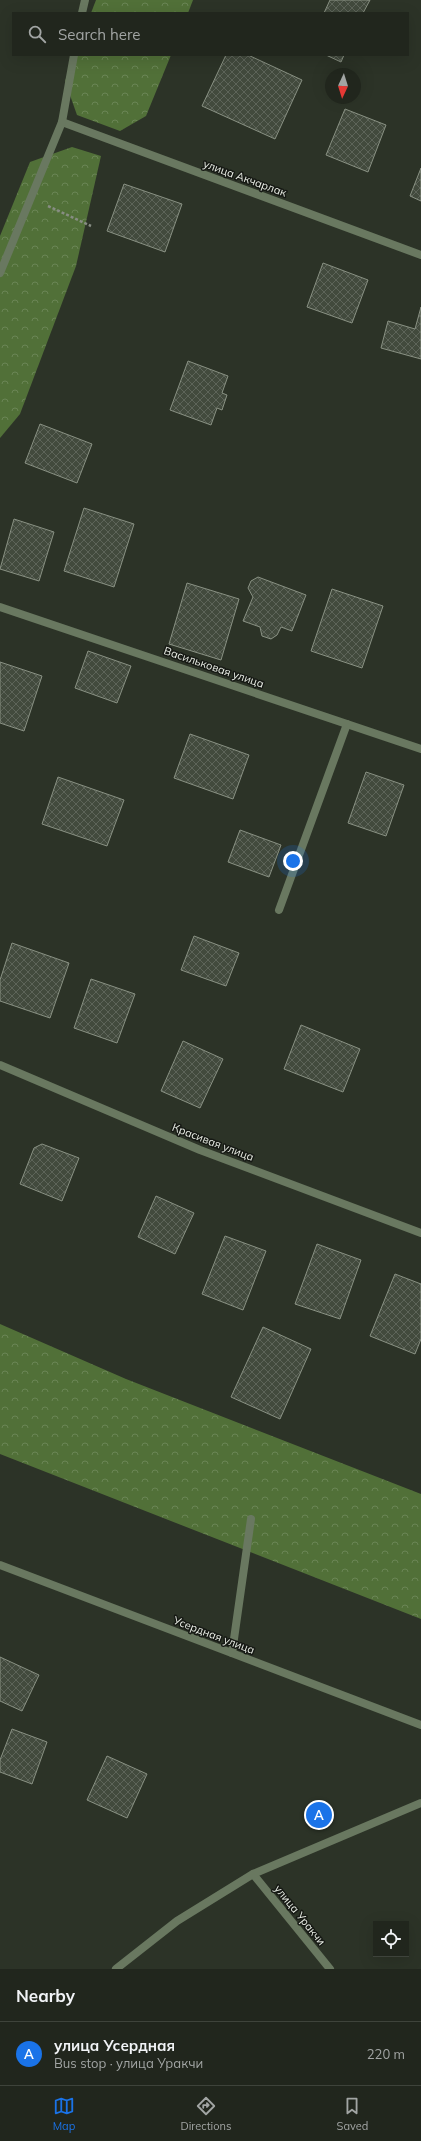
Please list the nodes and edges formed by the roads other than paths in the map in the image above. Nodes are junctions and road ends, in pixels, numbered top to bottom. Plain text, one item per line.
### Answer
1 (85, 0) edge
2 (82, 12) edge
3 (74, 56) edge
4 (62, 122) junction
5 (421, 255) edge
6 (0, 273) edge
7 (0, 607) edge
8 (348, 724) junction
9 (421, 748) edge
10 (279, 910) dead end
11 (0, 1065) edge
12 (421, 1232) edge
13 (251, 1519) dead end
14 (0, 1565) edge
15 (232, 1653) junction
16 (421, 1725) edge
17 (421, 1803) edge
18 (253, 1874) junction
19 (116, 1969) edge
20 (330, 1969) edge

1 - 2 street
3 - 4 street
4 - 5 street, улица Акчарлак
4 - 6 street
7 - 8 street, Васильковая улица
8 - 9 street, Васильковая улица
8 - 10 street
11 - 12 street, Красивая улица
13 - 15 street
14 - 15 street, Усердная улица
15 - 16 street, Усердная улица
17 - 18 street
18 - 19 street
18 - 20 street, улица Уракчи

